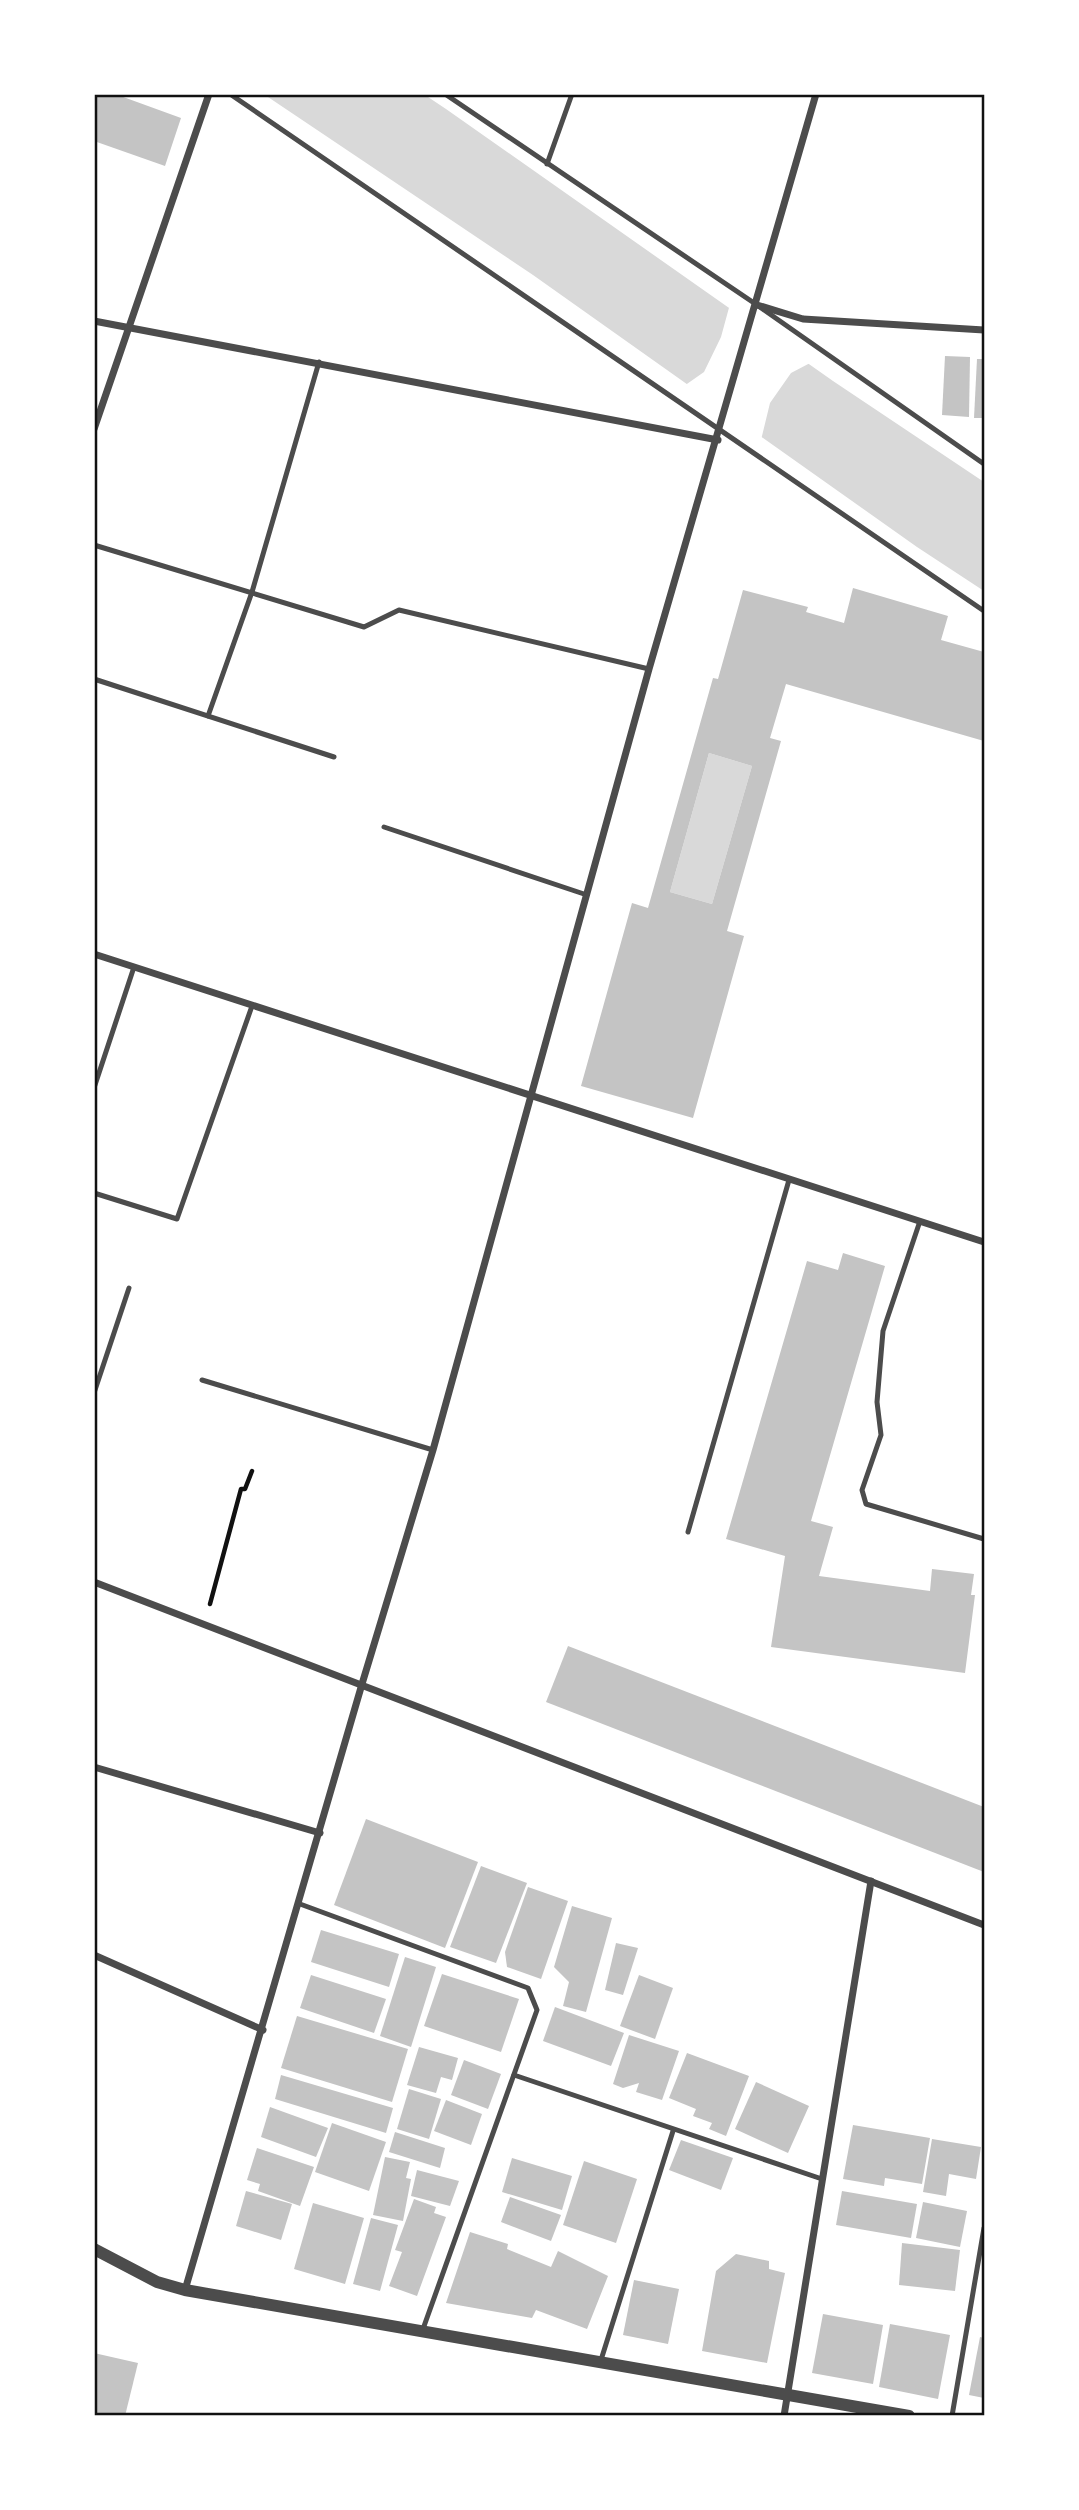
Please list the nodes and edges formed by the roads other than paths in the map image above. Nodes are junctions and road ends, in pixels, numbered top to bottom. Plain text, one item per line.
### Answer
1 (209, 94) edge
2 (230, 94) edge
3 (445, 94) edge
4 (572, 94) edge
5 (817, 94) edge
6 (547, 164) junction
7 (757, 305) junction
8 (94, 321) edge
9 (128, 326) junction
10 (985, 330) edge
11 (319, 362) junction
12 (722, 425) junction
13 (94, 429) edge
14 (718, 440) junction
15 (985, 464) edge
16 (94, 544) edge
17 (252, 592) junction
18 (985, 611) edge
19 (649, 669) junction
20 (94, 678) edge
21 (208, 716) junction
22 (334, 757) dead end
23 (384, 827) dead end
24 (587, 895) junction
25 (94, 954) edge
26 (134, 967) junction
27 (252, 1006) junction
28 (94, 1088) edge
29 (532, 1094) junction
30 (789, 1180) junction
31 (94, 1193) edge
32 (920, 1221) junction
33 (985, 1242) edge
34 (129, 1288) dead end
35 (202, 1380) dead end
36 (94, 1393) edge
37 (433, 1450) junction
38 (688, 1532) dead end
39 (985, 1539) edge
40 (94, 1582) edge
41 (362, 1685) junction
42 (94, 1767) edge
43 (320, 1833) junction
44 (871, 1881) junction
45 (300, 1904) junction
46 (985, 1925) edge
47 (94, 1955) edge
48 (263, 2030) junction
49 (514, 2075) junction
50 (673, 2130) junction
51 (822, 2179) junction
52 (985, 2228) edge
53 (94, 2249) edge
54 (185, 2290) junction
55 (423, 2330) junction
56 (601, 2360) junction
57 (787, 2394) junction
58 (784, 2416) edge
59 (909, 2416) edge
60 (952, 2416) edge

1 - 9 street
2 - 12 lane
3 - 6 lane
4 - 6 lane
5 - 7 street
6 - 7 lane
7 - 10 street
7 - 12 street
7 - 15 lane
8 - 9 street
9 - 11 street
9 - 13 street
11 - 14 street
11 - 17 lane
12 - 14 street
12 - 18 lane
14 - 19 street
16 - 17 lane
17 - 19 lane
17 - 21 lane
19 - 24 street
20 - 21 lane
21 - 22 lane
23 - 24 lane
24 - 29 street
25 - 26 street
26 - 27 street
26 - 28 lane
27 - 29 street
27 - 31 lane
29 - 30 street
29 - 37 street
30 - 32 street
30 - 38 lane
32 - 33 street
32 - 39 lane
34 - 36 lane
35 - 37 lane
37 - 41 street
40 - 41 street
41 - 43 street
41 - 44 street
42 - 43 street
43 - 45 street
44 - 46 street
44 - 51 street
45 - 48 street
45 - 49 lane
47 - 48 street
48 - 54 street
49 - 50 lane
49 - 55 lane
50 - 51 lane
50 - 56 lane
51 - 57 street
52 - 60 lane
53 - 54 street
54 - 55 street
55 - 56 street
56 - 57 street
57 - 58 street
57 - 59 street

